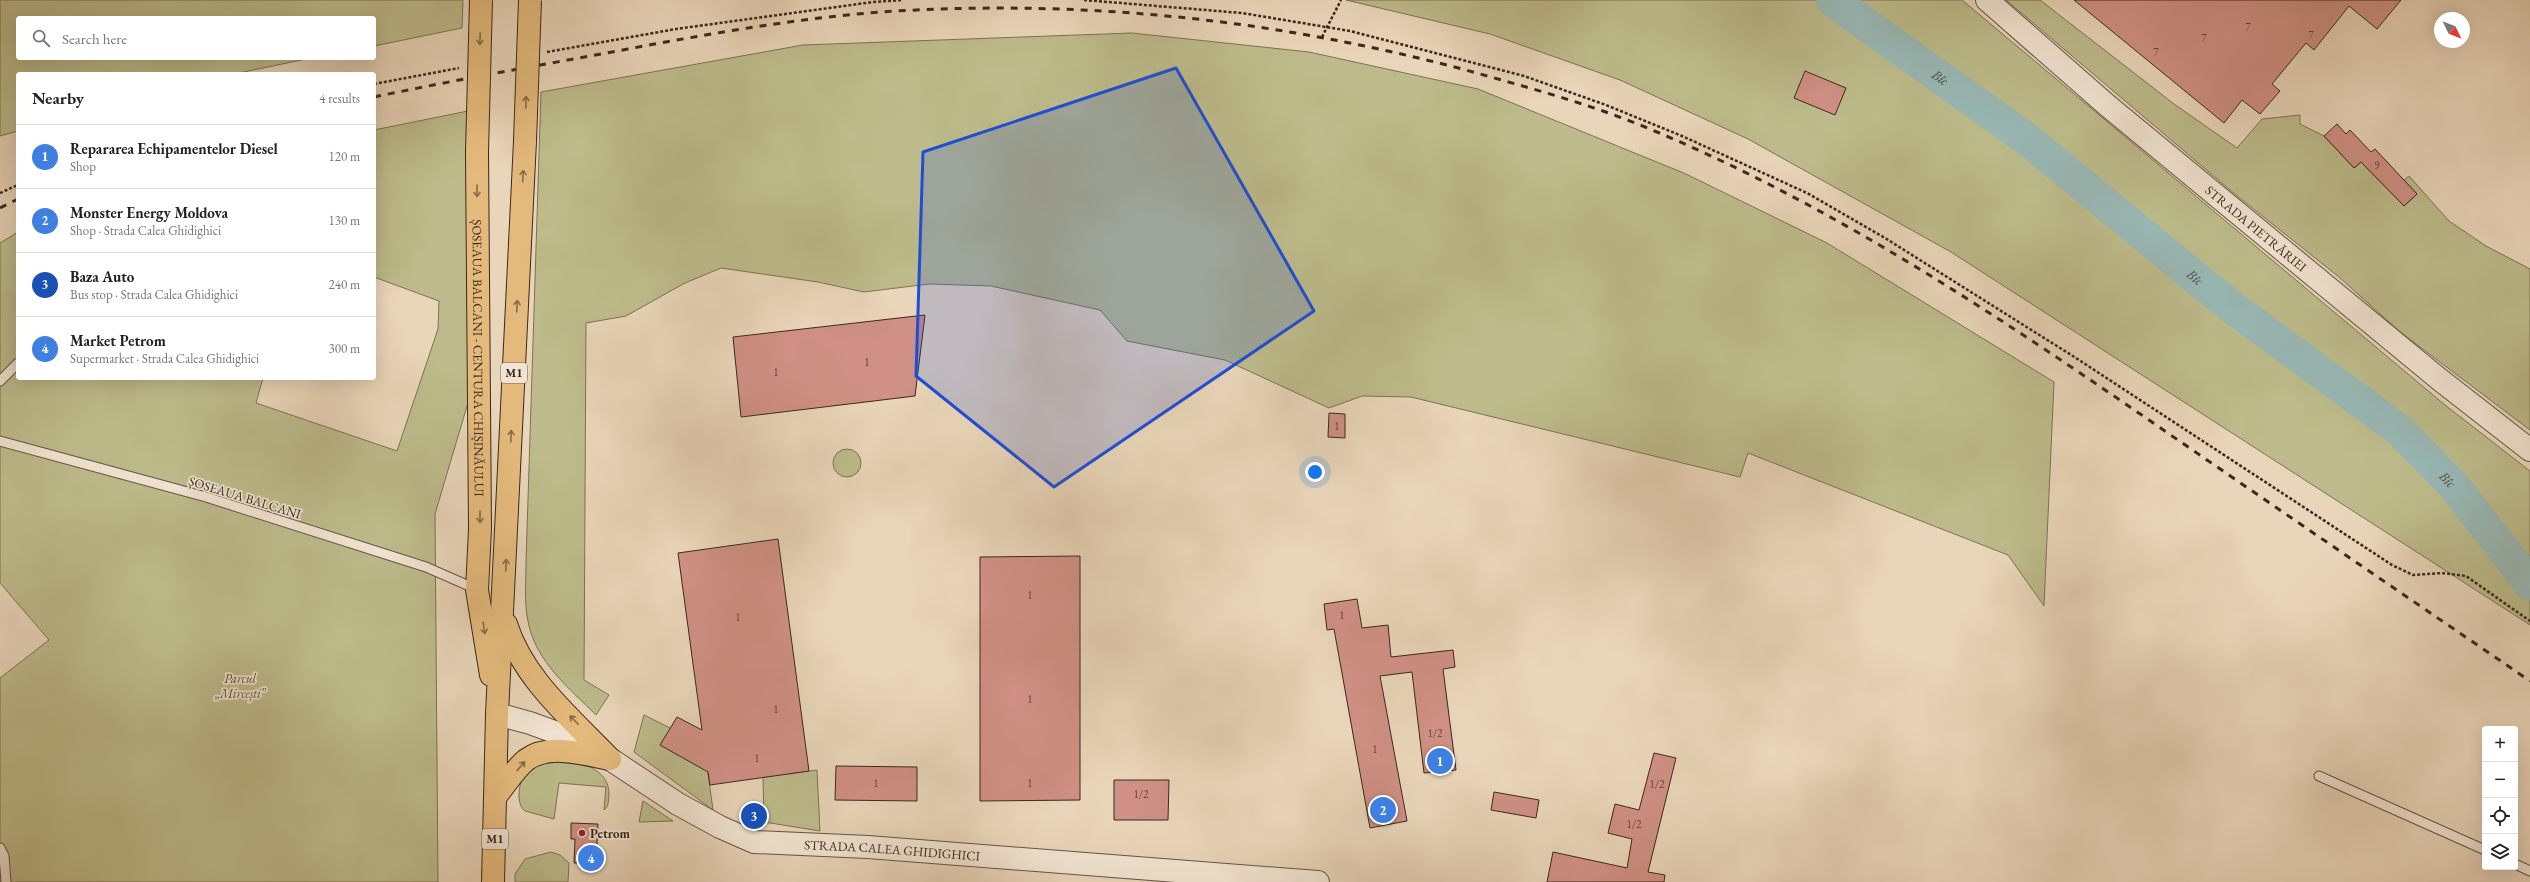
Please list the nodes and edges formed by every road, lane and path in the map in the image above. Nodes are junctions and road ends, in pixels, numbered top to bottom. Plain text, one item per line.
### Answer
1 (481, 0) edge
2 (530, 0) edge
3 (903, 0) edge
4 (1084, 0) edge
5 (1341, 0) edge
6 (1987, 0) edge
7 (1327, 28) junction
8 (1322, 37) dead end
9 (539, 53) dead end
10 (463, 68) dead end
11 (376, 84) edge
12 (16, 186) edge
13 (0, 193) edge
14 (16, 365) edge
15 (0, 381) edge
16 (0, 442) edge
17 (2530, 450) edge
18 (477, 590) junction
19 (504, 616) junction
20 (2530, 621) edge
21 (497, 714) junction
22 (610, 759) junction
23 (2319, 776) dead end
24 (496, 796) junction
25 (0, 848) edge
26 (2482, 849) edge
27 (2518, 865) edge
28 (2530, 870) edge
29 (6, 882) edge
30 (493, 882) edge
31 (1318, 882) edge

1 -> 18 highway, ȘOSEAUA BALCANI - CENTURA CHIȘINĂULUI / M1, bridge
19 -> 2 highway, ȘOSEAUA BALCANI - CENTURA CHIȘINĂULUI / M1, bridge
3 - 9 path
4 - 7 path
5 - 7 path
6 - 17 street, STRADA PIETRĂRIEI
7 - 8 path
7 - 20 path
10 - 11 path
12 - 13 path
14 - 15 lane
16 - 18 lane, ȘOSEAUA BALCANI
18 -> 21 highway, ȘOSEAUA BALCANI - CENTURA CHIȘINĂULUI / M1
19 - 21 highway, ȘOSEAUA BALCANI - CENTURA CHIȘINĂULUI / M1
22 -> 19 highway
21 - 22 street, STRADA CALEA GHIDIGHICI
21 - 24 highway, ȘOSEAUA BALCANI - CENTURA CHIȘINĂULUI / M1
24 -> 22 highway
22 - 31 street, STRADA CALEA GHIDIGHICI
23 - 26 lane
24 - 30 highway, ȘOSEAUA BALCANI - CENTURA CHIȘINĂULUI / M1
25 - 29 lane
27 - 28 lane

